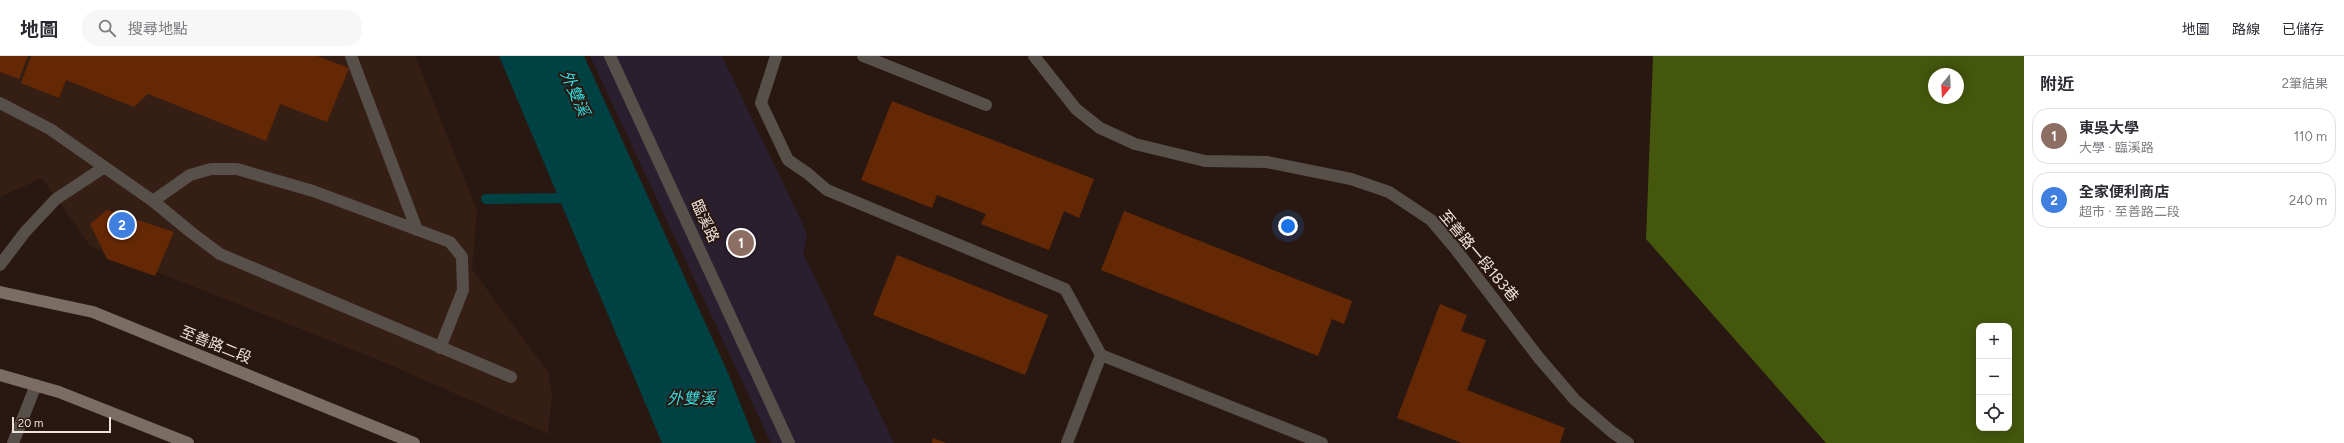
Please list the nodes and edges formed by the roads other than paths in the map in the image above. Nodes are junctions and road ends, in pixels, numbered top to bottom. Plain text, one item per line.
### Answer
1 (351, 56) edge
2 (610, 56) edge
3 (776, 56) edge
4 (862, 56) edge
5 (1034, 56) edge
6 (0, 102) edge
7 (986, 105) dead end
8 (103, 168) junction
9 (153, 201) junction
10 (417, 230) junction
11 (0, 265) edge
12 (0, 292) edge
13 (440, 348) junction
14 (1101, 355) junction
15 (0, 375) edge
16 (511, 377) dead end
17 (36, 385) junction
18 (12, 443) edge
19 (188, 443) edge
20 (414, 443) edge
21 (789, 443) edge
22 (1067, 443) edge
23 (1322, 443) edge
24 (1627, 443) edge

1 - 10 street
2 - 21 street, 臨溪路
3 - 14 street
4 - 7 street
5 - 24 street, 至善路一段183巷
6 - 8 street
8 - 9 street
8 - 11 street
9 - 10 street
9 - 13 street
10 - 13 street
12 - 20 main road, 至善路二段
13 - 16 street
14 - 22 street
14 - 23 street
15 - 17 main road
17 - 18 street
17 - 19 main road

